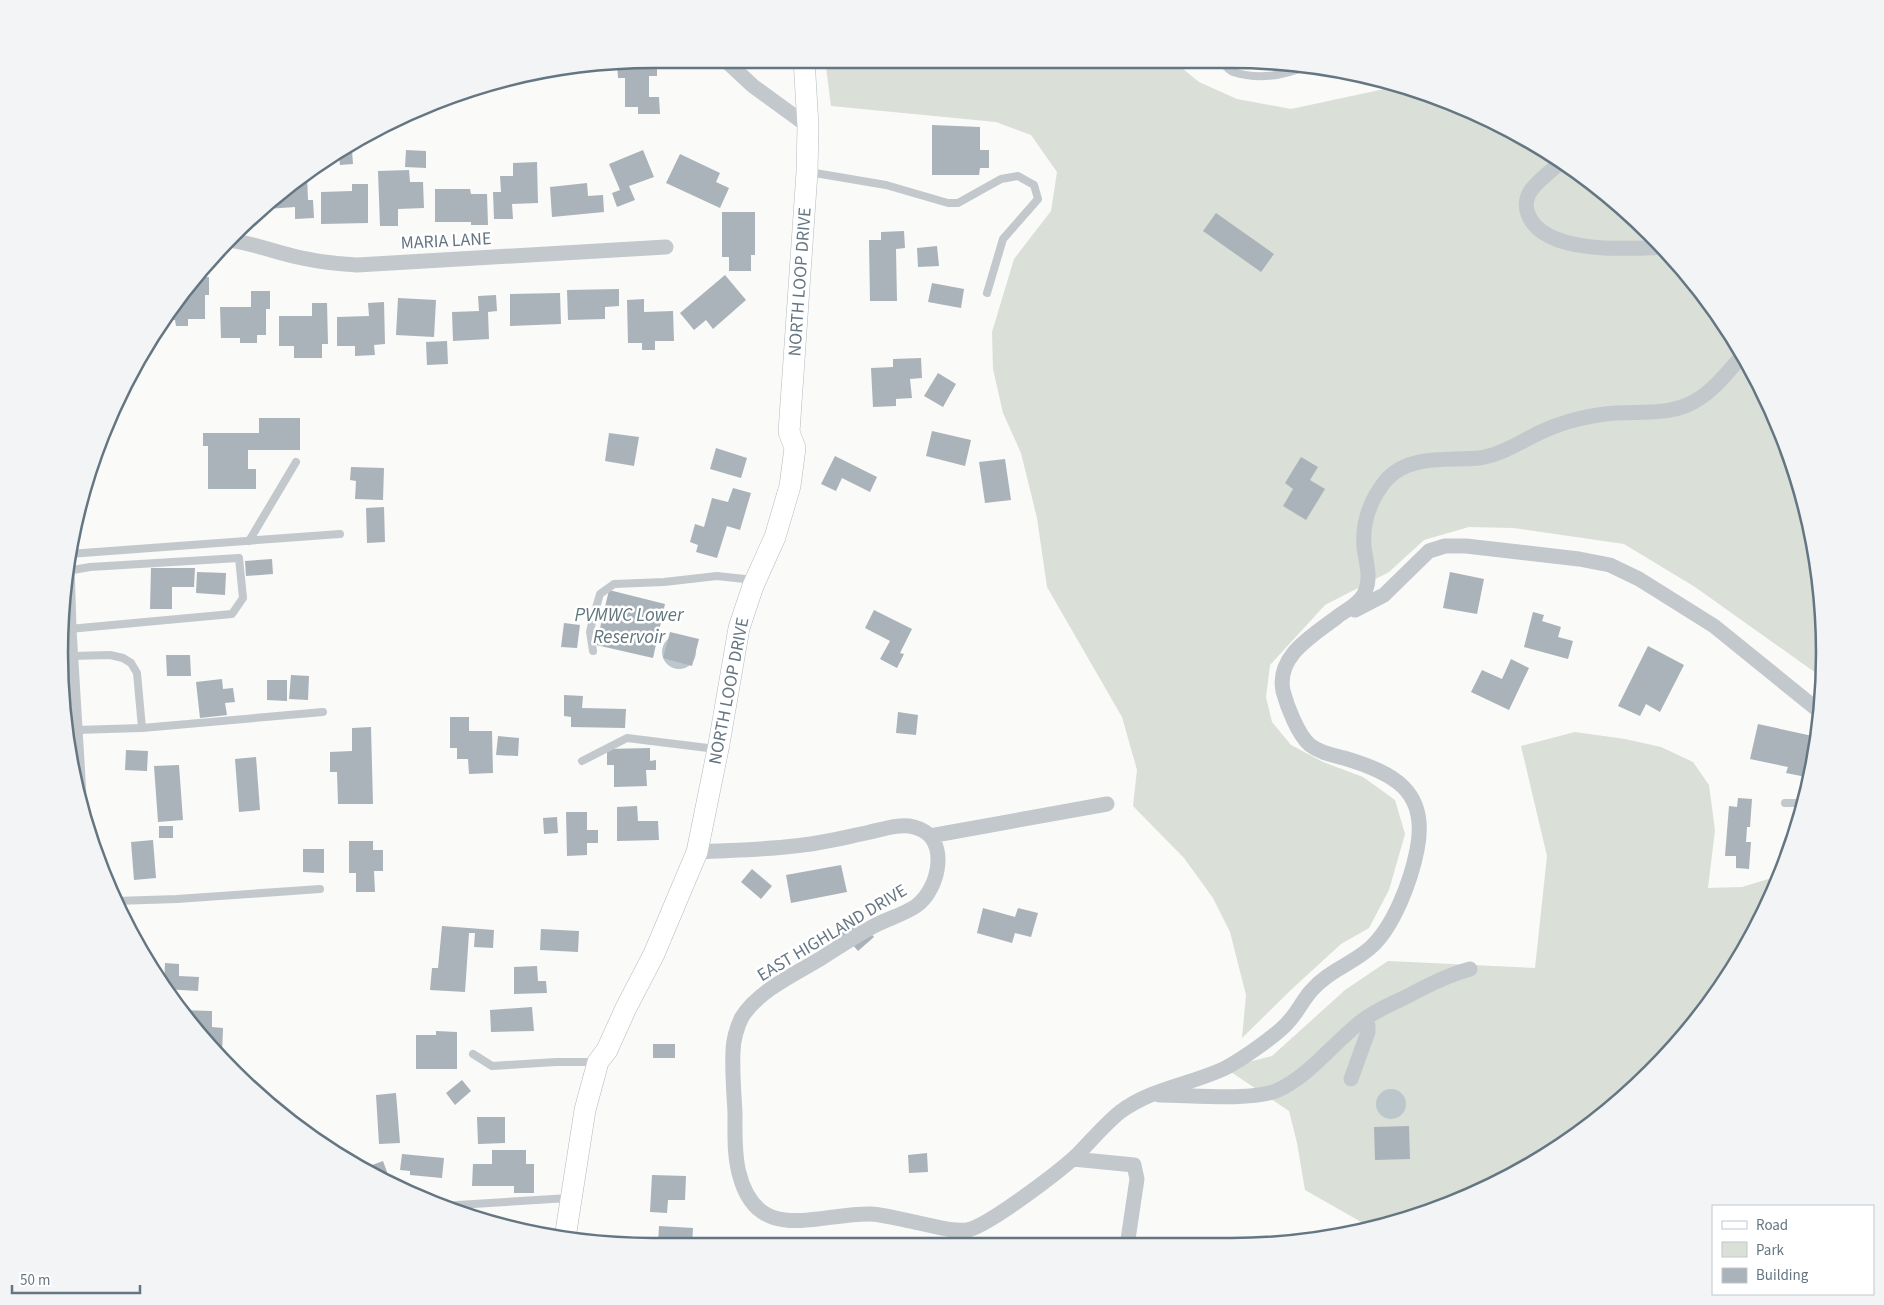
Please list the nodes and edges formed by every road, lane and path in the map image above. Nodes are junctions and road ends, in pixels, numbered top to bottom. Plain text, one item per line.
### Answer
1 (733, 67) edge
2 (804, 67) edge
3 (1228, 67) edge
4 (1293, 71) edge
5 (808, 126) junction
6 (1557, 166) edge
7 (808, 172) junction
8 (237, 241) edge
9 (666, 247) dead end
10 (1653, 248) edge
11 (987, 293) dead end
12 (1738, 360) edge
13 (296, 462) dead end
14 (340, 534) dead end
15 (249, 541) junction
16 (77, 554) edge
17 (74, 567) edge
18 (756, 580) junction
19 (69, 619) edge
20 (1327, 625) junction
21 (68, 637) edge
22 (593, 651) dead end
23 (71, 656) junction
24 (1813, 706) edge
25 (323, 712) dead end
26 (142, 728) junction
27 (76, 730) junction
28 (718, 749) junction
29 (77, 755) edge
30 (582, 761) dead end
31 (1107, 804) dead end
32 (1785, 804) dead end
33 (1797, 804) edge
34 (930, 836) junction
35 (697, 852) junction
36 (320, 889) dead end
37 (123, 901) edge
38 (1470, 969) dead end
39 (1360, 1022) junction
40 (473, 1054) dead end
41 (598, 1062) junction
42 (1351, 1079) dead end
43 (1147, 1095) junction
44 (1073, 1159) junction
45 (571, 1198) junction
46 (461, 1205) edge
47 (566, 1230) edge
48 (1128, 1238) edge

1 - 5 street
2 - 5 street, NORTH LOOP DRIVE
3 - 4 lane
5 - 7 street, NORTH LOOP DRIVE
6 - 10 street
7 - 11 lane
7 - 18 street, NORTH LOOP DRIVE
8 - 9 street, MARIA LANE
12 - 20 street, EAST HIGHLAND DRIVE
13 - 15 lane
14 - 15 lane
15 - 16 lane
17 - 19 lane
18 - 22 lane
18 - 28 street, NORTH LOOP DRIVE
20 - 24 street
20 - 43 street, EAST HIGHLAND DRIVE
21 - 23 street
23 - 26 lane
23 - 27 street
25 - 26 lane
26 - 27 lane
27 - 29 street
28 - 30 lane
28 - 35 street, NORTH LOOP DRIVE
31 - 34 street
32 - 33 lane
34 - 35 street
34 - 44 street, EAST HIGHLAND DRIVE
35 - 41 street, NORTH LOOP DRIVE
36 - 37 lane
38 - 39 street
39 - 42 street
39 - 43 street
40 - 41 lane
41 - 45 street, NORTH LOOP DRIVE
43 - 44 street, EAST HIGHLAND DRIVE
44 - 48 street
45 - 46 lane
45 - 47 street, NORTH LOOP DRIVE

